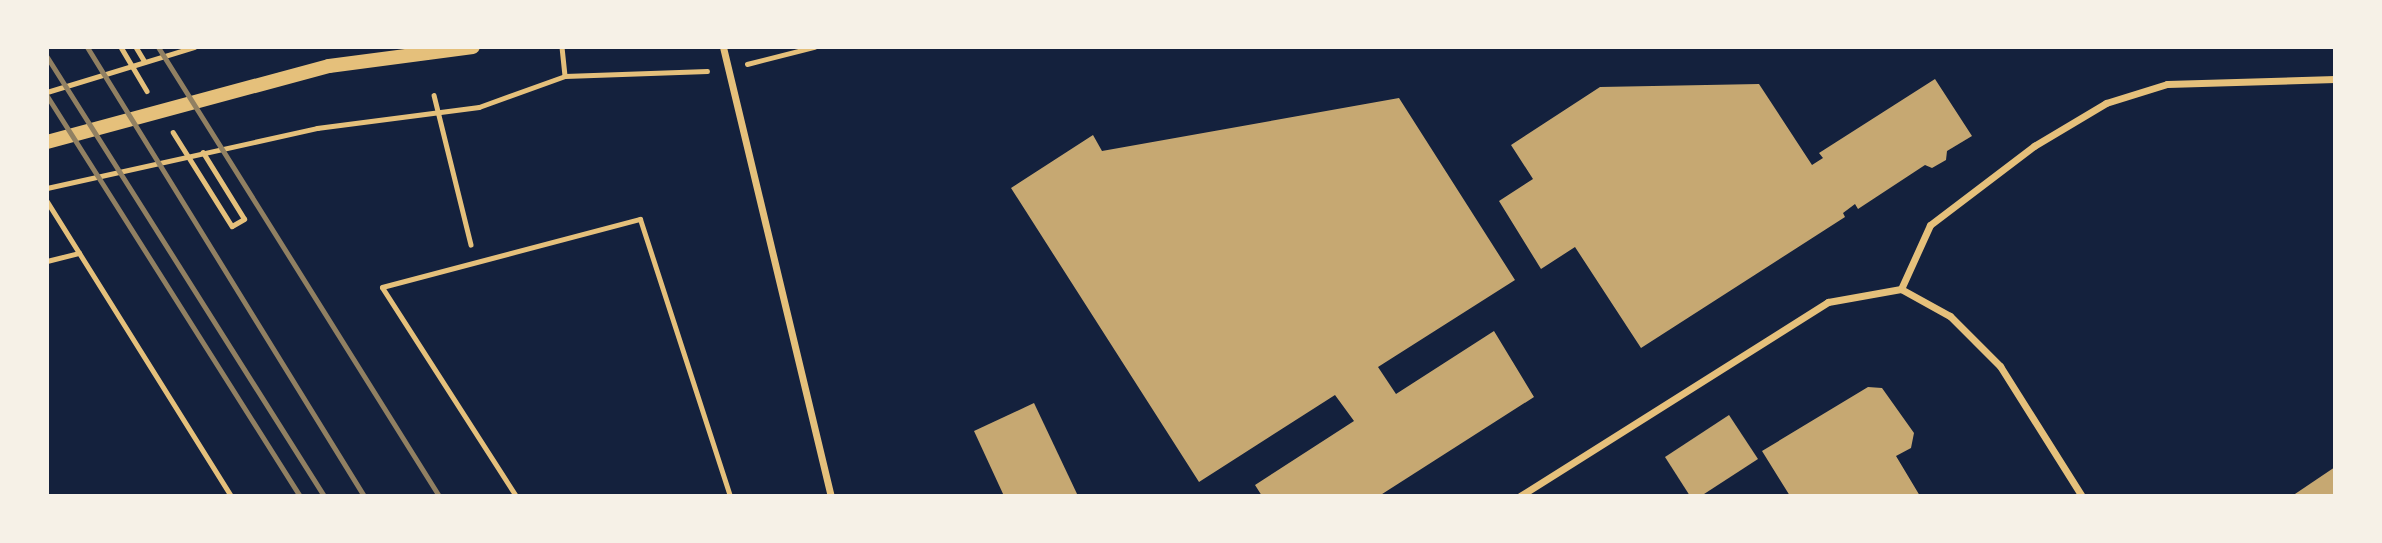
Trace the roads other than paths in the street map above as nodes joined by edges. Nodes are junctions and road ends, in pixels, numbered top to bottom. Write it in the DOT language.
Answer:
graph roads {
  1 [pos="474,47"];
  2 [pos="723,47"];
  3 [pos="2335,79"];
  4 [pos="47,142"];
  5 [pos="1901,289"];
  6 [pos="516,496"];
  7 [pos="730,496"];
  8 [pos="831,496"];
  9 [pos="1520,496"];
  10 [pos="2082,496"];
  1 -- 4 [label="main road"];
  2 -- 8 [label="street"];
  3 -- 5 [label="street"];
  5 -- 9 [label="street"];
  5 -- 10 [label="street"];
  6 -- 7 [label="lane"];
}
